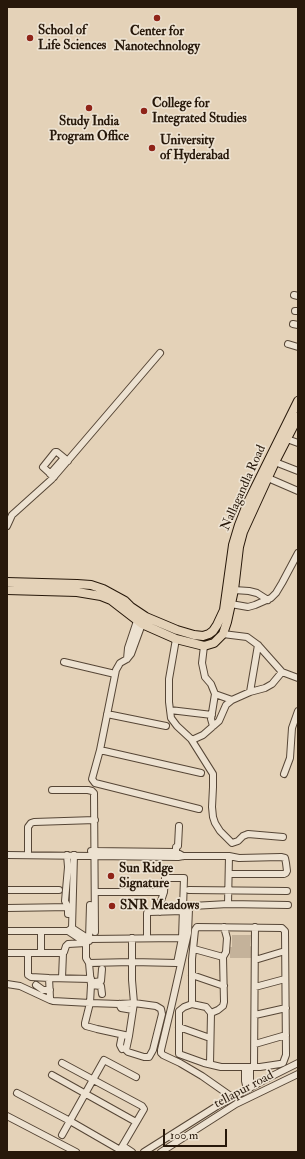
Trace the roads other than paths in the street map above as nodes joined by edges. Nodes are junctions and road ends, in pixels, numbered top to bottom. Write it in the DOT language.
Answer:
graph roads {
  1 [pos="288,344"];
  2 [pos="298,347"];
  3 [pos="160,353"];
  4 [pos="298,401"];
  5 [pos="298,417"];
  6 [pos="287,439"];
  7 [pos="298,443"];
  8 [pos="66,459"];
  9 [pos="274,462"];
  10 [pos="298,471"];
  11 [pos="52,475"];
  12 [pos="268,478"];
  13 [pos="298,492"];
  14 [pos="7,526"];
  15 [pos="236,546"];
  16 [pos="298,553"];
  17 [pos="7,582"];
  18 [pos="7,590"];
  19 [pos="234,590"];
  20 [pos="268,600"];
  21 [pos="231,604"];
  22 [pos="139,623"];
  23 [pos="223,634"];
  24 [pos="176,639"];
  25 [pos="258,644"];
  26 [pos="204,646"];
  27 [pos="64,662"];
  28 [pos="282,672"];
  29 [pos="115,674"];
  30 [pos="298,678"];
  31 [pos="250,692"];
  32 [pos="216,694"];
  33 [pos="232,700"];
  34 [pos="170,710"];
  35 [pos="298,711"];
  36 [pos="108,714"];
  37 [pos="212,715"];
  38 [pos="166,726"];
  39 [pos="213,726"];
  40 [pos="192,740"];
  41 [pos="100,750"];
  42 [pos="201,773"];
  43 [pos="284,774"];
  44 [pos="52,790"];
  45 [pos="199,809"];
  46 [pos="95,820"];
  47 [pos="178,826"];
  48 [pos="283,836"];
  49 [pos="171,851"];
  50 [pos="7,852"];
  51 [pos="28,852"];
  52 [pos="94,853"];
  53 [pos="7,855"];
  54 [pos="67,855"];
  55 [pos="74,855"];
  56 [pos="183,856"];
  57 [pos="229,856"];
  58 [pos="229,874"];
  59 [pos="7,890"];
  60 [pos="58,890"];
  61 [pos="188,890"];
  62 [pos="228,890"];
  63 [pos="287,891"];
  64 [pos="95,892"];
  65 [pos="164,892"];
  66 [pos="228,904"];
  67 [pos="90,905"];
  68 [pos="288,906"];
  69 [pos="70,907"];
  70 [pos="7,908"];
  71 [pos="183,911"];
  72 [pos="160,912"];
  73 [pos="224,927"];
  74 [pos="255,927"];
  75 [pos="70,930"];
  76 [pos="7,931"];
  77 [pos="41,931"];
  78 [pos="95,932"];
  79 [pos="132,938"];
  80 [pos="146,938"];
  81 [pos="182,938"];
  82 [pos="87,941"];
  83 [pos="194,949"];
  84 [pos="285,951"];
  85 [pos="7,953"];
  86 [pos="28,953"];
  87 [pos="41,953"];
  88 [pos="63,953"];
  89 [pos="223,957"];
  90 [pos="255,960"];
  91 [pos="89,962"];
  92 [pos="134,964"];
  93 [pos="102,969"];
  94 [pos="192,975"];
  95 [pos="38,978"];
  96 [pos="50,978"];
  97 [pos="62,978"];
  98 [pos="98,978"];
  99 [pos="285,979"];
  100 [pos="91,982"];
  101 [pos="7,984"];
  102 [pos="36,985"];
  103 [pos="224,986"];
  104 [pos="255,987"];
  105 [pos="48,989"];
  106 [pos="102,994"];
  107 [pos="50,1000"];
  108 [pos="90,1003"];
  109 [pos="134,1003"];
  110 [pos="119,1004"];
  111 [pos="192,1004"];
  112 [pos="286,1008"];
  113 [pos="133,1010"];
  114 [pos="211,1012"];
  115 [pos="255,1015"];
  116 [pos="180,1027"];
  117 [pos="126,1035"];
  118 [pos="286,1035"];
  119 [pos="210,1038"];
  120 [pos="254,1044"];
  121 [pos="122,1049"];
  122 [pos="62,1063"];
  123 [pos="298,1063"];
  124 [pos="210,1064"];
  125 [pos="250,1067"];
  126 [pos="282,1071"];
  127 [pos="298,1074"];
  128 [pos="52,1075"];
  129 [pos="136,1077"];
  130 [pos="93,1080"];
  131 [pos="286,1080"];
  132 [pos="250,1087"];
  133 [pos="16,1093"];
  134 [pos="85,1094"];
  135 [pos="232,1097"];
  136 [pos="7,1116"];
  137 [pos="70,1121"];
  138 [pos="136,1122"];
  139 [pos="62,1135"];
  140 [pos="122,1150"];
  141 [pos="76,1152"];
  142 [pos="132,1152"];
  143 [pos="144,1152"];
  144 [pos="161,1152"];
  1 -- 2 [label="street"];
  3 -- 8 [label="street"];
  4 -- 15 [label="main road, Nallagandla Road"];
  5 -- 6 [label="main road, Nallagandla Road"];
  6 -- 7 [label="street"];
  6 -- 9 [label="main road, Nallagandla Road"];
  8 -- 11 [label="street"];
  8 -- 11 [label="street"];
  9 -- 10 [label="street"];
  9 -- 12 [label="main road, Nallagandla Road"];
  11 -- 14 [label="street"];
  12 -- 13 [label="street"];
  12 -- 15 [label="main road, Nallagandla Road"];
  15 -- 17 [label="main road, Nallagandla Road"];
  15 -- 19 [label="main road, Nallagandla Road"];
  16 -- 20 [label="street"];
  18 -- 22 [label="main road"];
  19 -- 20 [label="street"];
  19 -- 21 [label="main road, Nallagandla Road"];
  20 -- 21 [label="street"];
  21 -- 23 [label="main road, Nallagandla Road"];
  22 -- 24 [label="main road"];
  22 -- 29 [label="street"];
  23 -- 25 [label="street"];
  23 -- 26 [label="main road"];
  24 -- 26 [label="main road"];
  24 -- 34 [label="street"];
  25 -- 28 [label="street"];
  25 -- 31 [label="street"];
  26 -- 32 [label="street"];
  27 -- 29 [label="street"];
  28 -- 30 [label="street"];
  28 -- 31 [label="street"];
  29 -- 36 [label="street"];
  31 -- 33 [label="street"];
  32 -- 33 [label="street"];
  32 -- 37 [label="street"];
  33 -- 39 [label="street"];
  34 -- 37 [label="street"];
  34 -- 40 [label="street"];
  35 -- 43 [label="street"];
  36 -- 38 [label="street"];
  36 -- 41 [label="street"];
  37 -- 39 [label="street"];
  39 -- 40 [label="street"];
  40 -- 48 [label="street"];
  41 -- 42 [label="street"];
  41 -- 45 [label="street"];
  44 -- 46 [label="street"];
  46 -- 51 [label="street"];
  46 -- 52 [label="street"];
  47 -- 49 [label="street"];
  49 -- 52 [label="street"];
  49 -- 56 [label="street"];
  50 -- 51 [label="street"];
  51 -- 52 [label="street"];
  52 -- 55 [label="street"];
  52 -- 56 [label="street"];
  52 -- 64 [label="street"];
  53 -- 54 [label="street"];
  54 -- 55 [label="street"];
  54 -- 69 [label="street"];
  55 -- 69 [label="street"];
  56 -- 57 [label="street"];
  57 -- 58 [label="street"];
  57 -- 58 [label="street"];
  58 -- 62 [label="street"];
  59 -- 60 [label="street"];
  61 -- 62 [label="street"];
  62 -- 63 [label="street"];
  62 -- 66 [label="street"];
  64 -- 65 [label="street"];
  64 -- 78 [label="street"];
  65 -- 71 [label="street"];
  65 -- 72 [label="street"];
  66 -- 68 [label="street"];
  66 -- 135 [label="street"];
  67 -- 82 [label="street"];
  69 -- 70 [label="street"];
  69 -- 75 [label="street"];
  71 -- 72 [label="street"];
  71 -- 81 [label="street"];
  72 -- 80 [label="street"];
  73 -- 74 [label="street"];
  73 -- 83 [label="street"];
  73 -- 89 [label="street"];
  74 -- 84 [label="street"];
  74 -- 90 [label="street"];
  75 -- 77 [label="street"];
  75 -- 82 [label="street"];
  76 -- 77 [label="street"];
  77 -- 87 [label="street"];
  79 -- 80 [label="street"];
  79 -- 82 [label="street"];
  79 -- 92 [label="street"];
  80 -- 81 [label="street"];
  81 -- 92 [label="street"];
  82 -- 88 [label="street"];
  82 -- 91 [label="street"];
  83 -- 89 [label="street"];
  83 -- 94 [label="street"];
  84 -- 90 [label="street"];
  84 -- 99 [label="street"];
  85 -- 86 [label="street"];
  86 -- 87 [label="street"];
  86 -- 95 [label="street"];
  87 -- 88 [label="street"];
  88 -- 97 [label="street"];
  89 -- 103 [label="street"];
  90 -- 104 [label="street"];
  91 -- 92 [label="street"];
  91 -- 98 [label="street"];
  91 -- 100 [label="street"];
  92 -- 109 [label="street"];
  93 -- 100 [label="street"];
  94 -- 103 [label="street"];
  94 -- 111 [label="street"];
  95 -- 96 [label="street"];
  95 -- 105 [label="street"];
  96 -- 97 [label="street"];
  96 -- 105 [label="street"];
  97 -- 100 [label="street"];
  99 -- 104 [label="street"];
  99 -- 112 [label="street"];
  100 -- 106 [label="street"];
  100 -- 108 [label="street"];
  101 -- 107 [label="street"];
  102 -- 105 [label="street"];
  103 -- 114 [label="street"];
  104 -- 115 [label="street"];
  105 -- 107 [label="street"];
  107 -- 108 [label="street"];
  108 -- 110 [label="street"];
  108 -- 117 [label="street"];
  109 -- 110 [label="street"];
  109 -- 113 [label="street"];
  109 -- 117 [label="street"];
  110 -- 113 [label="street"];
  111 -- 114 [label="street"];
  111 -- 116 [label="street"];
  112 -- 115 [label="street"];
  112 -- 118 [label="street"];
  113 -- 117 [label="street"];
  114 -- 119 [label="street"];
  115 -- 120 [label="street"];
  116 -- 119 [label="street"];
  116 -- 124 [label="street"];
  117 -- 121 [label="street"];
  118 -- 120 [label="street"];
  118 -- 125 [label="street"];
  119 -- 124 [label="street"];
  120 -- 125 [label="street"];
  122 -- 130 [label="street"];
  123 -- 126 [label="street"];
  124 -- 125 [label="street"];
  125 -- 132 [label="street"];
  126 -- 131 [label="street"];
  126 -- 132 [label="street"];
  127 -- 131 [label="street, tellapur road"];
  128 -- 134 [label="street"];
  129 -- 130 [label="street"];
  130 -- 134 [label="street"];
  130 -- 138 [label="street"];
  131 -- 144 [label="street, tellapur road"];
  132 -- 135 [label="street"];
  133 -- 137 [label="street"];
  134 -- 137 [label="street"];
  134 -- 138 [label="street"];
  135 -- 143 [label="street"];
  136 -- 141 [label="street"];
  137 -- 139 [label="street"];
  137 -- 140 [label="street"];
  138 -- 140 [label="street"];
  140 -- 142 [label="street"];
}
